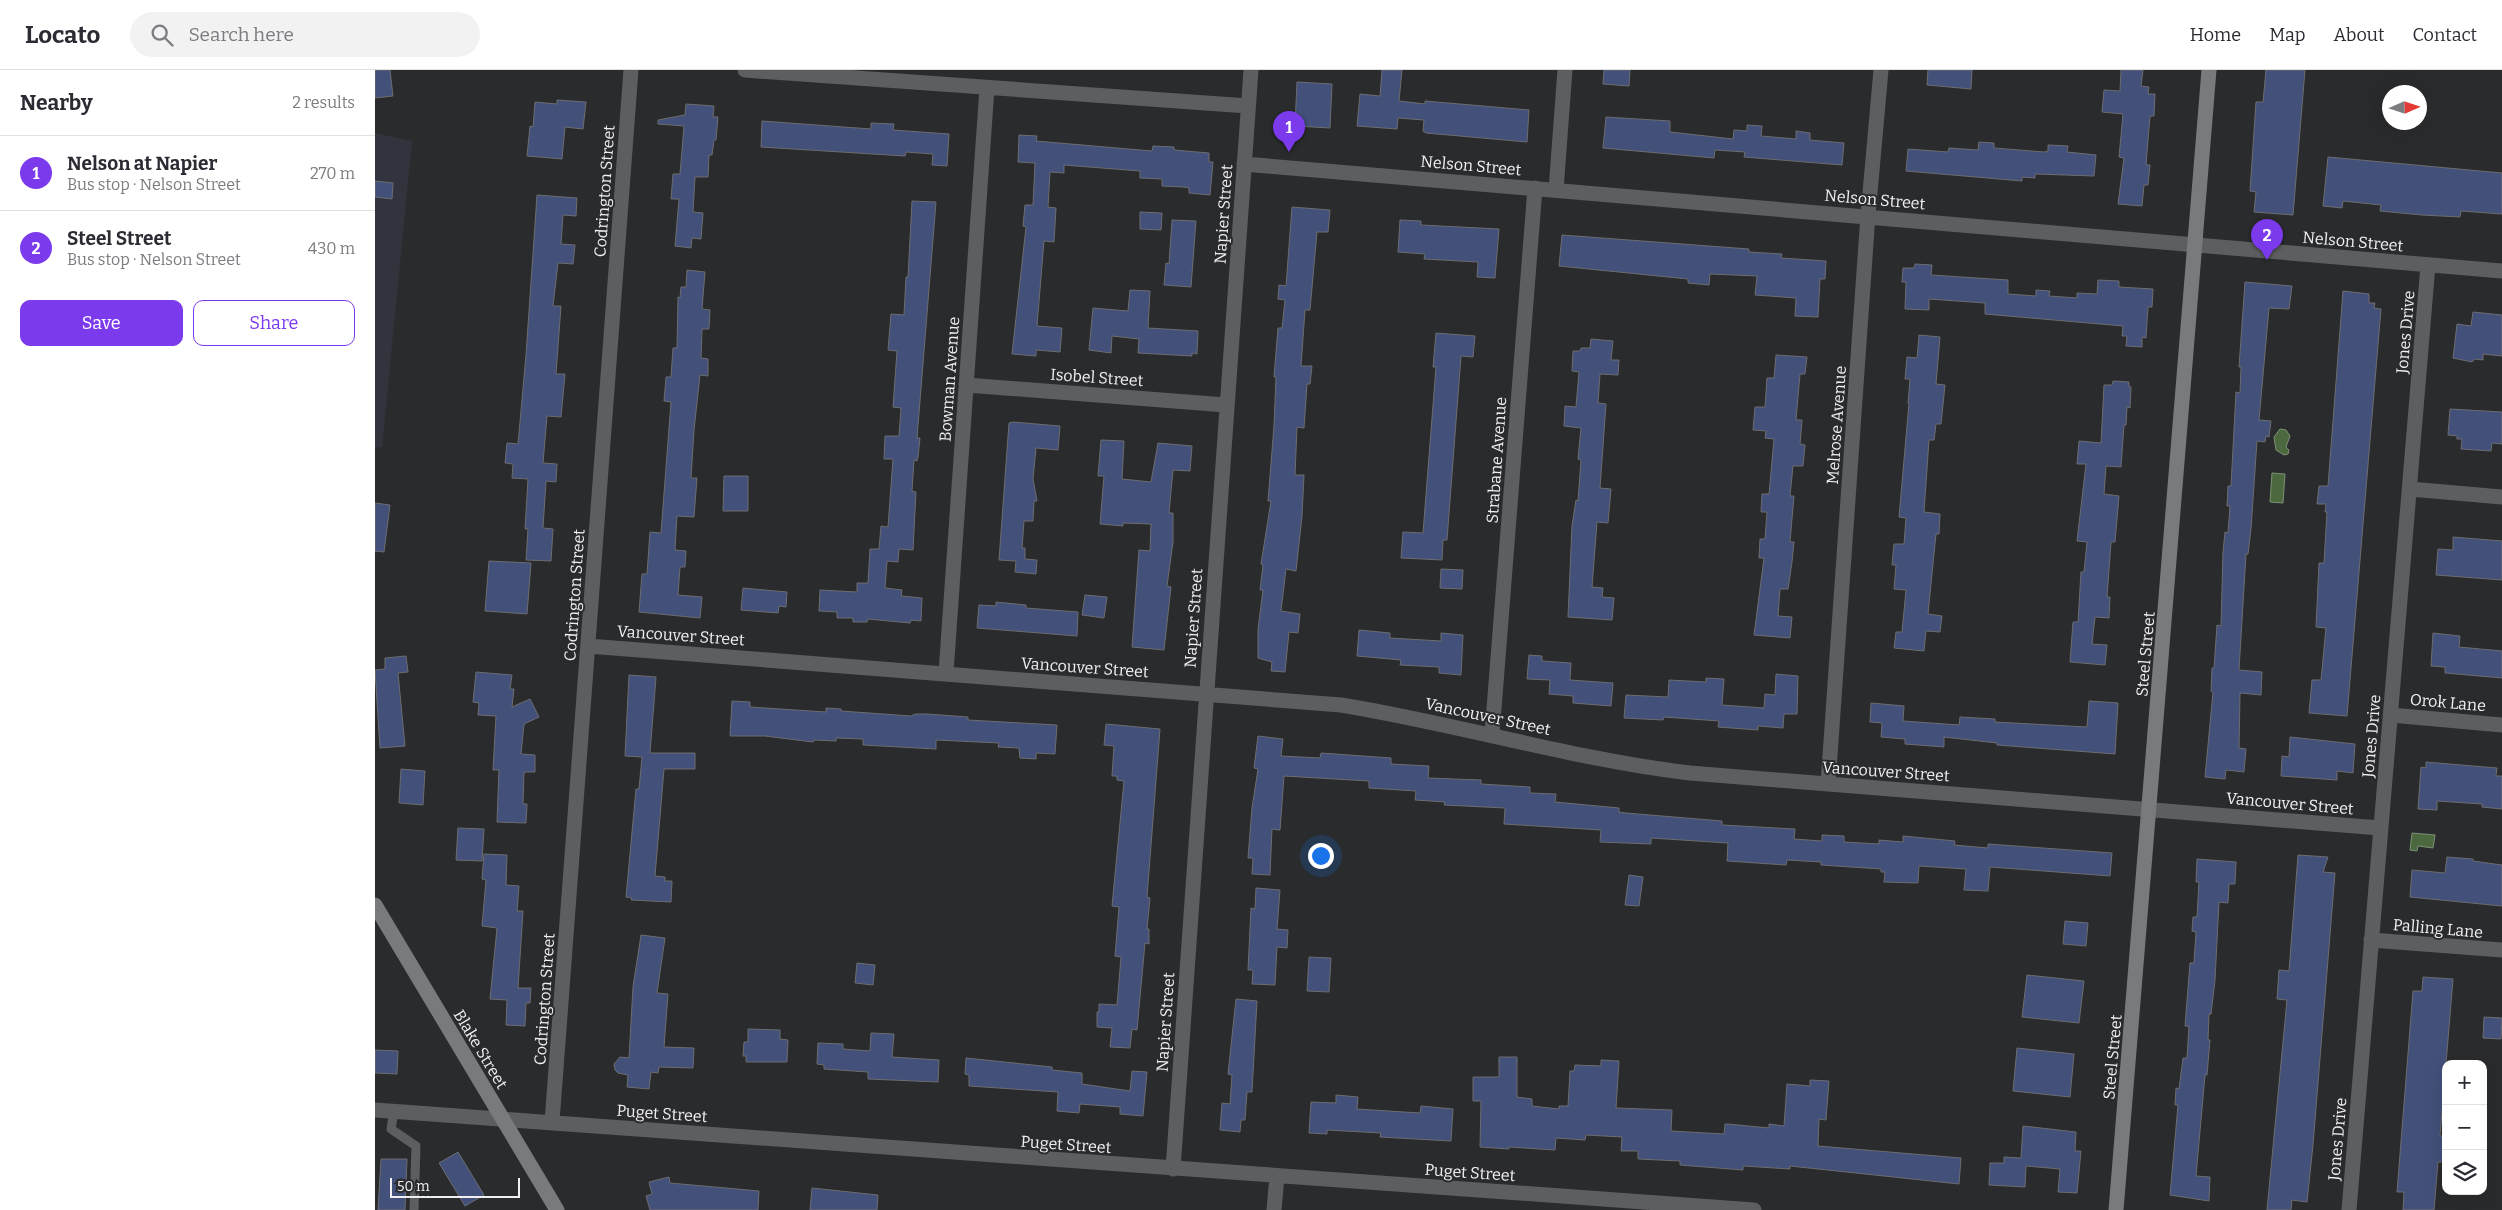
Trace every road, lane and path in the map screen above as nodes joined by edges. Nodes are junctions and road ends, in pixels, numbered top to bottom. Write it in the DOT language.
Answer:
graph roads {
  1 [pos="631,70"];
  2 [pos="745,70"];
  3 [pos="1251,70"];
  4 [pos="1565,70"];
  5 [pos="1881,70"];
  6 [pos="2209,70"];
  7 [pos="987,88"];
  8 [pos="1248,106"];
  9 [pos="1244,164"];
  10 [pos="1535,188"];
  11 [pos="1556,190"];
  12 [pos="1868,215"];
  13 [pos="2195,245"];
  14 [pos="2428,265"];
  15 [pos="2502,271"];
  16 [pos="966,385"];
  17 [pos="1226,405"];
  18 [pos="2410,489"];
  19 [pos="2502,497"];
  20 [pos="588,646"];
  21 [pos="946,673"];
  22 [pos="1205,694"];
  23 [pos="2391,715"];
  24 [pos="2502,725"];
  25 [pos="1492,734"];
  26 [pos="1828,784"];
  27 [pos="2150,809"];
  28 [pos="2380,828"];
  29 [pos="375,905"];
  30 [pos="2371,940"];
  31 [pos="2502,950"];
  32 [pos="375,1110"];
  33 [pos="394,1111"];
  34 [pos="502,1119"];
  35 [pos="552,1122"];
  36 [pos="1173,1170"];
  37 [pos="1277,1176"];
  38 [pos="1684,1207"];
  39 [pos="414,1210"];
  40 [pos="557,1210"];
  41 [pos="1274,1210"];
  42 [pos="1754,1210"];
  43 [pos="2117,1210"];
  44 [pos="2349,1210"];
  1 -- 20 [label="street, Codrington Street"];
  2 -- 7 [label="street"];
  3 -- 8 [label="street, Napier Street"];
  4 -- 11 [label="street"];
  5 -- 12 [label="street, Melrose Avenue"];
  6 -- 13 [label="street, Steel Street"];
  7 -- 8 [label="street"];
  7 -- 16 [label="street, Bowman Avenue"];
  8 -- 9 [label="street, Napier Street"];
  9 -- 10 [label="street, Nelson Street"];
  9 -- 17 [label="street, Napier Street"];
  10 -- 11 [label="street, Nelson Street"];
  10 -- 25 [label="street, Strabane Avenue"];
  11 -- 12 [label="street, Nelson Street"];
  12 -- 13 [label="street, Nelson Street"];
  12 -- 26 [label="street, Melrose Avenue"];
  13 -- 14 [label="street, Nelson Street"];
  13 -- 27 [label="street, Steel Street"];
  14 -- 15 [label="street, Nelson Street"];
  14 -- 18 [label="street, Jones Drive"];
  16 -- 17 [label="street, Isobel Street"];
  16 -- 21 [label="street, Bowman Avenue"];
  17 -- 22 [label="street, Napier Street"];
  18 -- 19 [label="street"];
  18 -- 23 [label="street, Jones Drive"];
  20 -- 21 [label="street, Vancouver Street"];
  20 -- 35 [label="street, Codrington Street"];
  21 -- 22 [label="street, Vancouver Street"];
  22 -- 25 [label="street, Vancouver Street"];
  22 -- 36 [label="street, Napier Street"];
  23 -- 24 [label="street, Orok Lane"];
  23 -- 28 [label="street, Jones Drive"];
  25 -- 26 [label="street, Vancouver Street"];
  26 -- 27 [label="street, Vancouver Street"];
  27 -- 28 [label="street, Vancouver Street"];
  27 -- 43 [label="street, Steel Street"];
  28 -- 30 [label="street, Jones Drive"];
  29 -- 34 [label="street, Blake Street"];
  30 -- 31 [label="street, Palling Lane"];
  30 -- 44 [label="street, Jones Drive"];
  32 -- 33 [label="street, Puget Street"];
  33 -- 34 [label="street, Puget Street"];
  33 -- 39 [label="lane"];
  34 -- 35 [label="street, Puget Street"];
  34 -- 40 [label="street, Blake Street"];
  35 -- 36 [label="street, Puget Street"];
  36 -- 37 [label="street, Puget Street"];
  37 -- 38 [label="street, Puget Street"];
  37 -- 41 [label="street"];
  38 -- 42 [label="street, Puget Street"];
}
